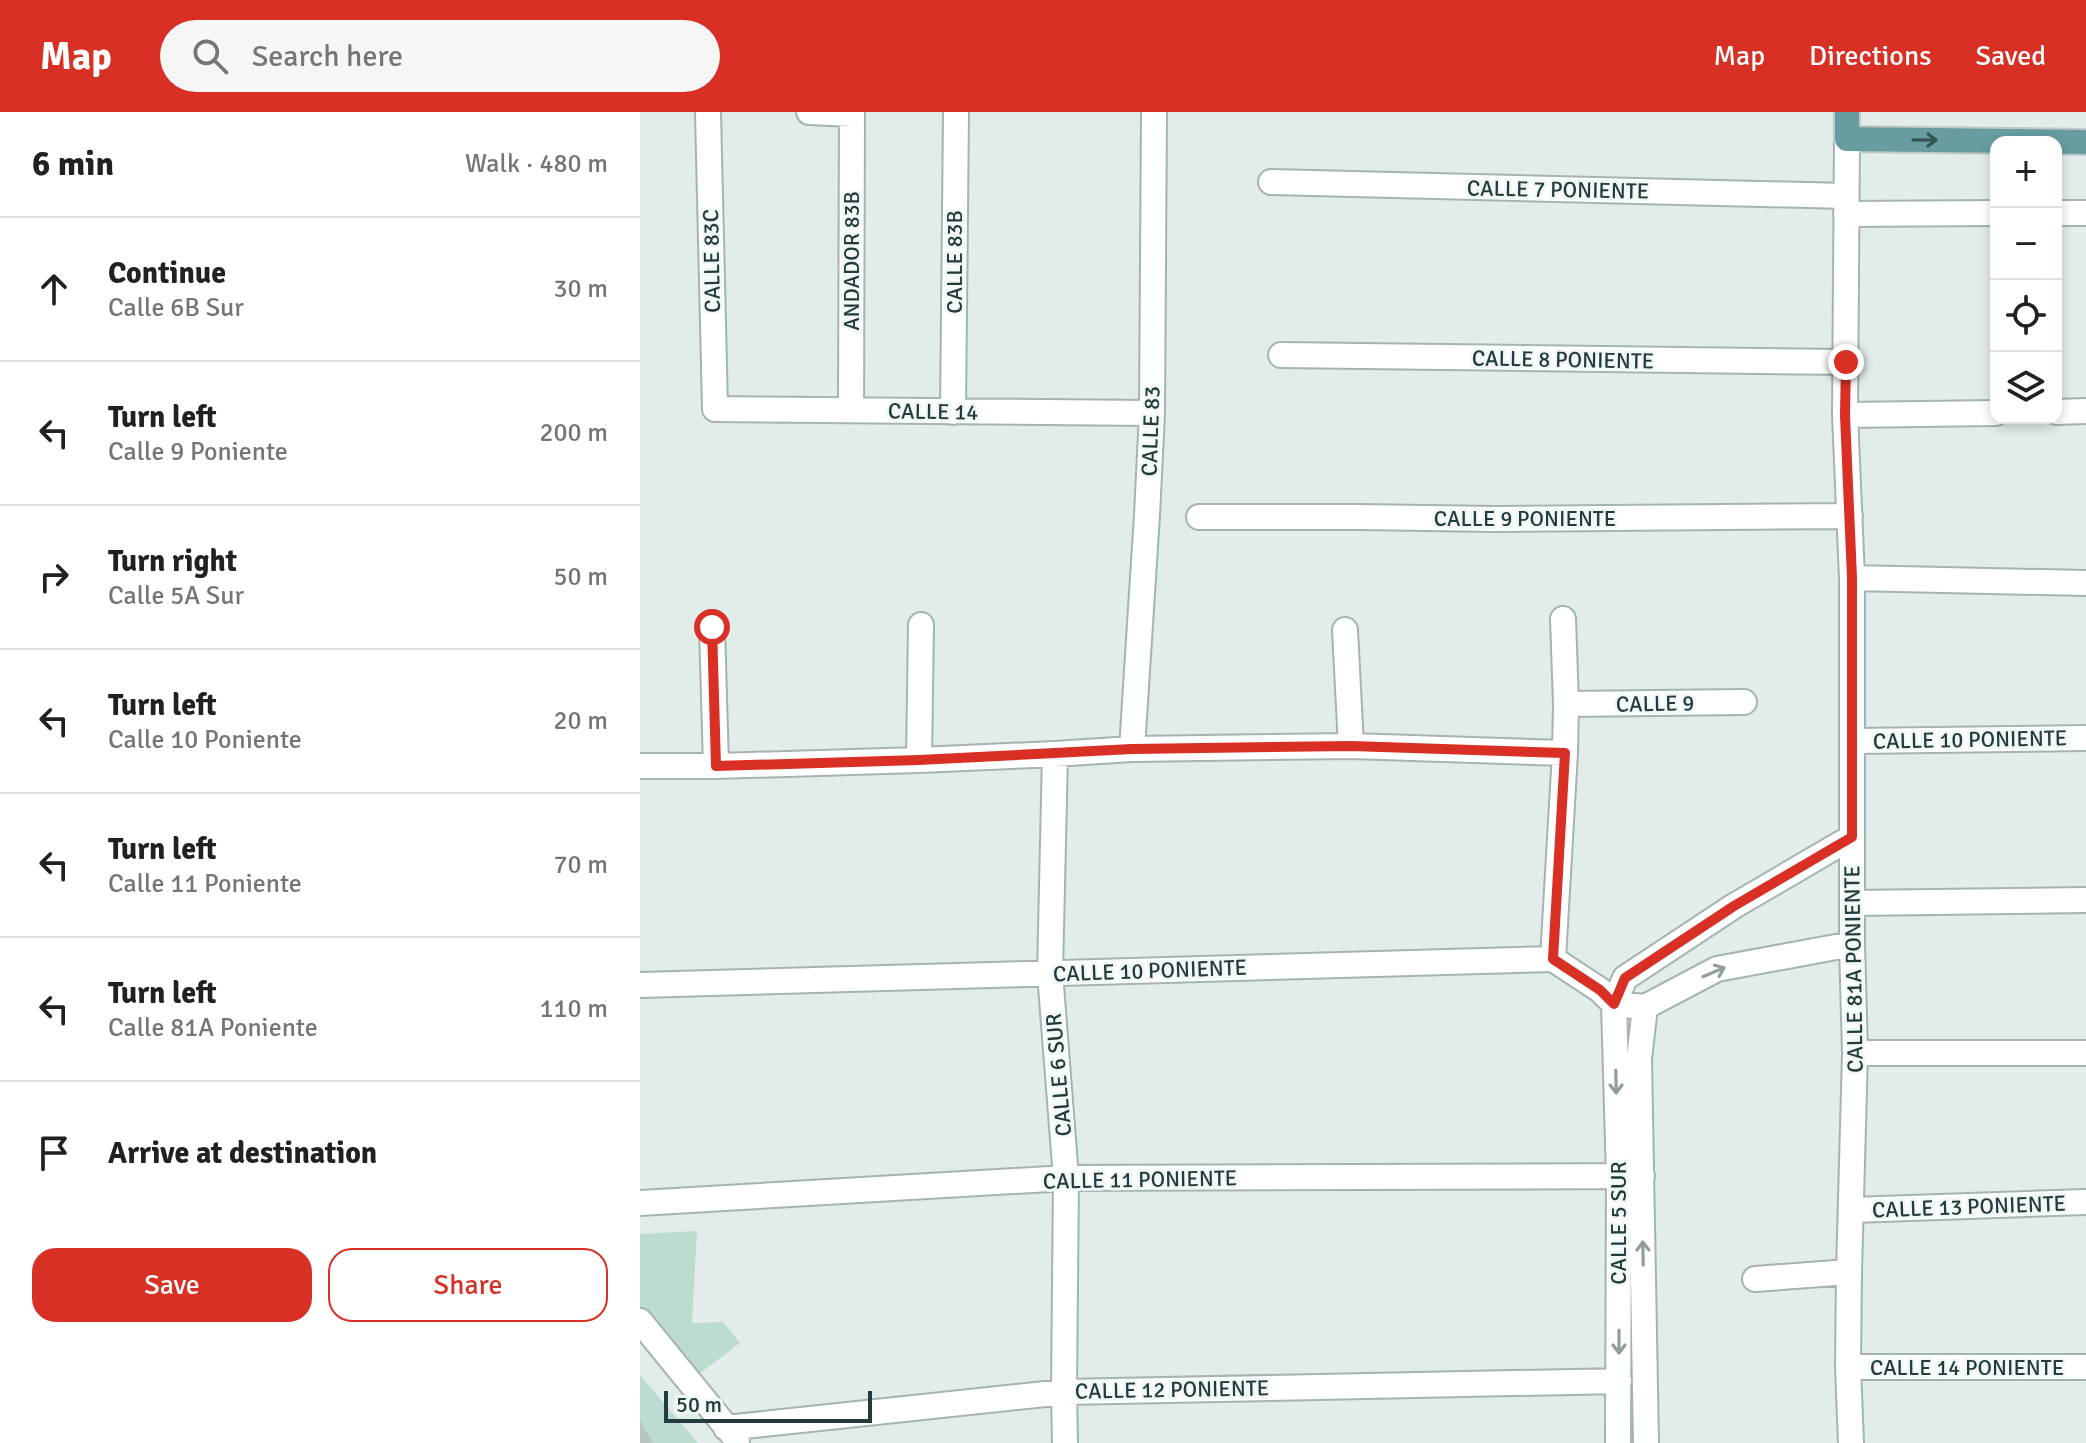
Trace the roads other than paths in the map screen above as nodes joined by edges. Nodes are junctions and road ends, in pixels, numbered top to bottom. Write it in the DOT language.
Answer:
graph roads {
  1 [pos="708,112"];
  2 [pos="809,112"];
  3 [pos="956,112"];
  4 [pos="1154,112"];
  5 [pos="1847,112"];
  6 [pos="852,113"];
  7 [pos="1847,139"];
  8 [pos="2086,142"];
  9 [pos="1271,182"];
  10 [pos="1846,205"];
  11 [pos="1990,213"];
  12 [pos="2062,213"];
  13 [pos="2086,213"];
  14 [pos="1281,355"];
  15 [pos="1846,362"];
  16 [pos="715,409"];
  17 [pos="851,410"];
  18 [pos="2086,411"];
  19 [pos="953,412"];
  20 [pos="2062,412"];
  21 [pos="1152,413"];
  22 [pos="1990,413"];
  23 [pos="1845,415"];
  24 [pos="1850,516"];
  25 [pos="1199,517"];
  26 [pos="1852,578"];
  27 [pos="2086,583"];
  28 [pos="1563,619"];
  29 [pos="921,625"];
  30 [pos="712,627"];
  31 [pos="1345,630"];
  32 [pos="1744,702"];
  33 [pos="1566,704"];
  34 [pos="2086,738"];
  35 [pos="1853,741"];
  36 [pos="1351,746"];
  37 [pos="1132,749"];
  38 [pos="1565,753"];
  39 [pos="1055,754"];
  40 [pos="919,760"];
  41 [pos="640,766"];
  42 [pos="716,766"];
  43 [pos="1852,837"];
  44 [pos="2086,900"];
  45 [pos="1852,903"];
  46 [pos="1852,944"];
  47 [pos="1553,959"];
  48 [pos="1050,973"];
  49 [pos="640,985"];
  50 [pos="1614,1004"];
  51 [pos="1645,1007"];
  52 [pos="1855,1053"];
  53 [pos="2086,1053"];
  54 [pos="1630,1176"];
  55 [pos="1066,1178"];
  56 [pos="2086,1202"];
  57 [pos="640,1203"];
  58 [pos="1852,1210"];
  59 [pos="1849,1272"];
  60 [pos="1755,1279"];
  61 [pos="644,1333"];
  62 [pos="1848,1367"];
  63 [pos="2086,1367"];
  64 [pos="1619,1381"];
  65 [pos="1064,1392"];
  66 [pos="733,1435"];
  67 [pos="1065,1443"];
  68 [pos="1618,1443"];
  69 [pos="1646,1443"];
  70 [pos="1851,1443"];
  1 -- 16 [label="street, CALLE 83C"];
  2 -- 6 [label="street"];
  3 -- 19 [label="street, CALLE 83B"];
  4 -- 21 [label="street, CALLE 83"];
  5 -- 7 [label="main road, CALLE 81A PONIENTE"];
  6 -- 17 [label="street, ANDADOR 83B"];
  7 -- 8 [label="main road, one-way"];
  7 -- 10 [label="street, CALLE 81A PONIENTE"];
  9 -- 10 [label="street, CALLE 7 PONIENTE"];
  10 -- 11 [label="street, CALLE 7 PONIENTE"];
  10 -- 15 [label="street, CALLE 81A PONIENTE"];
  12 -- 13 [label="street"];
  14 -- 15 [label="street, CALLE 8 PONIENTE"];
  15 -- 23 [label="street, CALLE 81A PONIENTE"];
  16 -- 17 [label="street, CALLE 14"];
  17 -- 19 [label="street, CALLE 14"];
  18 -- 20 [label="street"];
  19 -- 21 [label="street, CALLE 14"];
  21 -- 37 [label="street, CALLE 83"];
  22 -- 23 [label="street"];
  23 -- 24 [label="street, CALLE 81A PONIENTE"];
  24 -- 25 [label="street, CALLE 9 PONIENTE"];
  24 -- 26 [label="street, CALLE 81A PONIENTE"];
  26 -- 27 [label="street"];
  26 -- 35 [label="street, CALLE 81A PONIENTE"];
  28 -- 33 [label="street"];
  29 -- 40 [label="street"];
  30 -- 42 [label="street"];
  31 -- 36 [label="street"];
  32 -- 33 [label="street, CALLE 9"];
  33 -- 38 [label="street"];
  34 -- 35 [label="street, CALLE 10 PONIENTE"];
  35 -- 43 [label="street, CALLE 81A PONIENTE"];
  36 -- 37 [label="street"];
  36 -- 38 [label="street"];
  37 -- 39 [label="street"];
  38 -- 47 [label="street"];
  39 -- 40 [label="street"];
  39 -- 48 [label="street, CALLE 6 SUR"];
  40 -- 42 [label="street"];
  41 -- 42 [label="street"];
  43 -- 45 [label="street, CALLE 81A PONIENTE"];
  43 -- 50 [label="street"];
  44 -- 45 [label="street"];
  45 -- 46 [label="street, CALLE 81A PONIENTE"];
  51 -- 46 [label="street, one-way"];
  46 -- 52 [label="street, CALLE 81A PONIENTE"];
  47 -- 48 [label="street, CALLE 10 PONIENTE"];
  47 -- 50 [label="street"];
  48 -- 49 [label="street, CALLE 10 PONIENTE"];
  48 -- 55 [label="street, CALLE 6 SUR"];
  50 -- 51 [label="street"];
  50 -- 54 [label="street, CALLE 5 SUR, one-way"];
  51 -- 54 [label="street, CALLE 5 SUR"];
  52 -- 53 [label="street"];
  52 -- 58 [label="street, CALLE 81A PONIENTE"];
  54 -- 55 [label="street, CALLE 11 PONIENTE"];
  54 -- 64 [label="street, CALLE 5 SUR, one-way"];
  69 -- 54 [label="street, CALLE 5 SUR, one-way"];
  55 -- 57 [label="street, CALLE 11 PONIENTE"];
  55 -- 65 [label="street, CALLE 6 SUR"];
  56 -- 58 [label="street, CALLE 13 PONIENTE"];
  58 -- 59 [label="street, CALLE 81A PONIENTE"];
  59 -- 60 [label="street"];
  59 -- 62 [label="street, CALLE 81A PONIENTE"];
  61 -- 66 [label="street"];
  62 -- 63 [label="street, CALLE 14 PONIENTE"];
  62 -- 70 [label="street, CALLE 81A PONIENTE"];
  64 -- 65 [label="street, CALLE 12 PONIENTE"];
  64 -- 68 [label="street, CALLE 5 SUR"];
  65 -- 66 [label="street, CALLE 12 PONIENTE"];
  65 -- 67 [label="street, CALLE 6 SUR"];
}
